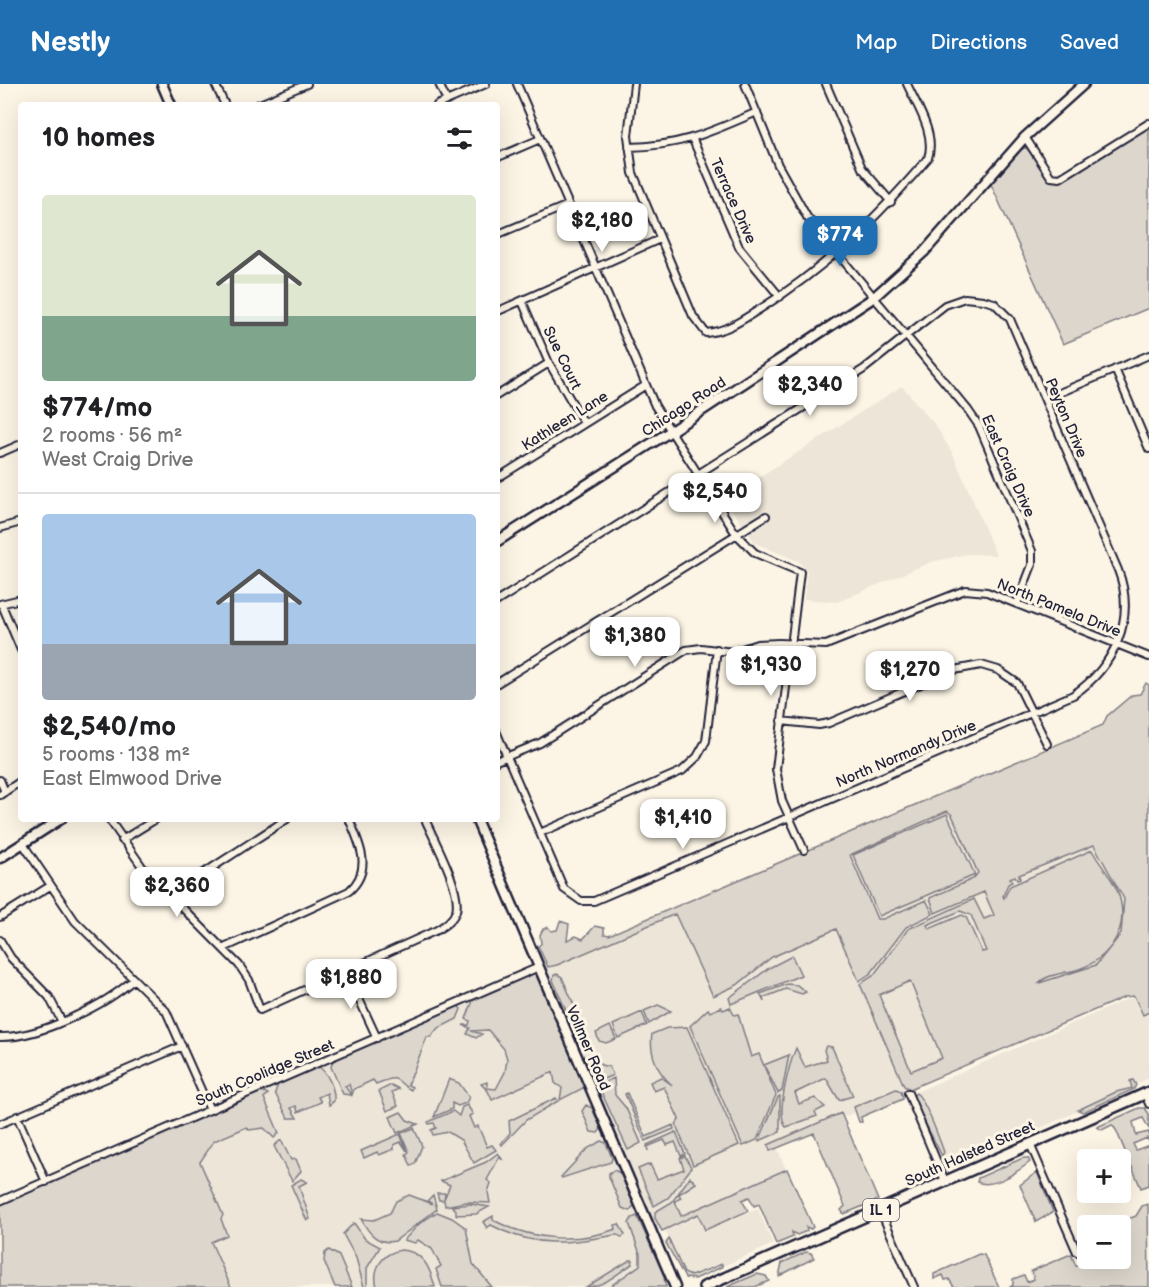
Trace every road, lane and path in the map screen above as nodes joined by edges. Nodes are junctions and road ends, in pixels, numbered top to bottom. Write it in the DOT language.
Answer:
graph roads {
  1 [pos="162,84"];
  2 [pos="215,84"];
  3 [pos="307,84"];
  4 [pos="440,84"];
  5 [pos="486,84"];
  6 [pos="516,84"];
  7 [pos="634,84"];
  8 [pos="745,84"];
  9 [pos="826,84"];
  10 [pos="907,84"];
  11 [pos="1084,84"];
  12 [pos="447,101"];
  13 [pos="170,102"];
  14 [pos="224,102"];
  15 [pos="263,102"];
  16 [pos="757,112"];
  17 [pos="1149,123"];
  18 [pos="1025,137"];
  19 [pos="540,139"];
  20 [pos="693,140"];
  21 [pos="628,147"];
  22 [pos="500,156"];
  23 [pos="891,202"];
  24 [pos="568,205"];
  25 [pos="500,233"];
  26 [pos="660,238"];
  27 [pos="837,254"];
  28 [pos="596,269"];
  29 [pos="780,297"];
  30 [pos="873,298"];
  31 [pos="522,301"];
  32 [pos="500,310"];
  33 [pos="906,336"];
  34 [pos="1149,355"];
  35 [pos="549,363"];
  36 [pos="1115,369"];
  37 [pos="646,385"];
  38 [pos="500,394"];
  39 [pos="1045,399"];
  40 [pos="584,423"];
  41 [pos="671,431"];
  42 [pos="18,445"];
  43 [pos="1149,449"];
  44 [pos="0,453"];
  45 [pos="698,474"];
  46 [pos="500,476"];
  47 [pos="766,516"];
  48 [pos="18,523"];
  49 [pos="0,528"];
  50 [pos="736,534"];
  51 [pos="500,539"];
  52 [pos="500,599"];
  53 [pos="18,600"];
  54 [pos="1,604"];
  55 [pos="1017,604"];
  56 [pos="18,643"];
  57 [pos="790,644"];
  58 [pos="1117,644"];
  59 [pos="717,649"];
  60 [pos="1149,657"];
  61 [pos="500,682"];
  62 [pos="1033,712"];
  63 [pos="781,721"];
  64 [pos="500,740"];
  65 [pos="1047,744"];
  66 [pos="507,756"];
  67 [pos="500,759"];
  68 [pos="0,780"];
  69 [pos="18,783"];
  70 [pos="3,793"];
  71 [pos="789,818"];
  72 [pos="56,822"];
  73 [pos="111,822"];
  74 [pos="151,822"];
  75 [pos="282,822"];
  76 [pos="350,822"];
  77 [pos="426,822"];
  78 [pos="477,822"];
  79 [pos="540,833"];
  80 [pos="122,840"];
  81 [pos="23,844"];
  82 [pos="804,850"];
  83 [pos="0,858"];
  84 [pos="50,886"];
  85 [pos="176,900"];
  86 [pos="0,917"];
  87 [pos="0,940"];
  88 [pos="224,948"];
  89 [pos="539,967"];
  90 [pos="347,973"];
  91 [pos="134,979"];
  92 [pos="61,1020"];
  93 [pos="0,1037"];
  94 [pos="376,1038"];
  95 [pos="182,1046"];
  96 [pos="908,1093"];
  97 [pos="1147,1093"];
  98 [pos="1149,1104"];
  99 [pos="210,1110"];
  100 [pos="17,1116"];
  101 [pos="0,1124"];
  102 [pos="1030,1144"];
  103 [pos="945,1181"];
  104 [pos="46,1182"];
  105 [pos="0,1201"];
  106 [pos="880,1210"];
  107 [pos="1077,1252"];
  108 [pos="675,1287"];
  109 [pos="704,1287"];
  110 [pos="914,1287"];
  1 -- 13 [label="street"];
  2 -- 14 [label="street"];
  3 -- 15 [label="street"];
  4 -- 12 [label="street"];
  5 -- 12 [label="street"];
  6 -- 19 [label="street"];
  7 -- 21 [label="street"];
  8 -- 16 [label="street, East Craig Drive"];
  9 -- 23 [label="street"];
  10 -- 23 [label="street"];
  11 -- 18 [label="street, Chicago Road"];
  16 -- 20 [label="street"];
  16 -- 27 [label="street, East Craig Drive"];
  17 -- 18 [label="street"];
  18 -- 30 [label="street, Chicago Road"];
  19 -- 22 [label="street"];
  19 -- 24 [label="street"];
  20 -- 21 [label="street"];
  20 -- 29 [label="street, Terrace Drive"];
  21 -- 26 [label="street"];
  23 -- 27 [label="street"];
  24 -- 25 [label="street"];
  24 -- 28 [label="street"];
  26 -- 28 [label="street"];
  26 -- 29 [label="street"];
  27 -- 29 [label="street"];
  27 -- 30 [label="street, East Craig Drive"];
  28 -- 31 [label="street"];
  28 -- 37 [label="street"];
  30 -- 33 [label="street, East Craig Drive"];
  30 -- 41 [label="street, Chicago Road"];
  31 -- 32 [label="street"];
  31 -- 35 [label="street, Sue Court"];
  33 -- 39 [label="street, Peyton Drive"];
  33 -- 45 [label="street, Peyton Drive"];
  33 -- 55 [label="street, East Craig Drive"];
  34 -- 36 [label="street"];
  35 -- 38 [label="street"];
  35 -- 40 [label="street, Sue Court"];
  36 -- 39 [label="street"];
  36 -- 43 [label="street"];
  37 -- 40 [label="street, Kathleen Lane"];
  37 -- 41 [label="street"];
  39 -- 58 [label="street, Peyton Drive"];
  40 -- 46 [label="street, Kathleen Lane"];
  41 -- 45 [label="street"];
  41 -- 51 [label="street, Chicago Road"];
  42 -- 44 [label="street"];
  45 -- 50 [label="street"];
  45 -- 52 [label="street, Peyton Drive"];
  47 -- 50 [label="street"];
  48 -- 49 [label="street"];
  50 -- 57 [label="street"];
  50 -- 61 [label="street"];
  53 -- 54 [label="street"];
  54 -- 56 [label="street"];
  55 -- 57 [label="street, North Pamela Drive"];
  55 -- 58 [label="street, North Pamela Drive"];
  57 -- 59 [label="street, North Pamela Drive"];
  57 -- 63 [label="street"];
  58 -- 60 [label="street, North Pamela Drive"];
  58 -- 62 [label="street, North Normandy Drive"];
  59 -- 66 [label="street, North Pamela Drive"];
  59 -- 79 [label="street"];
  62 -- 63 [label="street"];
  62 -- 65 [label="street"];
  62 -- 71 [label="street, North Normandy Drive"];
  63 -- 71 [label="street"];
  64 -- 66 [label="street"];
  66 -- 67 [label="street, North Pamela Drive"];
  66 -- 79 [label="street"];
  68 -- 70 [label="street"];
  69 -- 70 [label="street"];
  71 -- 79 [label="street, North Normandy Drive"];
  71 -- 82 [label="street"];
  72 -- 81 [label="street"];
  73 -- 80 [label="street"];
  74 -- 80 [label="street"];
  75 -- 85 [label="street"];
  76 -- 88 [label="street"];
  77 -- 90 [label="street"];
  78 -- 89 [label="street, Vollmer Road"];
  80 -- 85 [label="street"];
  81 -- 83 [label="street"];
  81 -- 84 [label="street"];
  84 -- 86 [label="street"];
  84 -- 91 [label="street"];
  85 -- 88 [label="street"];
  87 -- 92 [label="street"];
  88 -- 90 [label="street"];
  89 -- 94 [label="street, South Coolidge Street"];
  89 -- 108 [label="street, Vollmer Road"];
  90 -- 94 [label="street"];
  91 -- 92 [label="street"];
  91 -- 95 [label="street"];
  92 -- 93 [label="street"];
  94 -- 99 [label="street, South Coolidge Street"];
  95 -- 99 [label="street"];
  95 -- 100 [label="street"];
  96 -- 103 [label="street"];
  97 -- 98 [label="street"];
  97 -- 102 [label="main road, South Halsted Street / IL 1"];
  99 -- 104 [label="street, South Coolidge Street"];
  100 -- 101 [label="street"];
  100 -- 104 [label="street"];
  102 -- 103 [label="main road, South Halsted Street / IL 1"];
  102 -- 107 [label="street"];
  103 -- 106 [label="main road, South Halsted Street / IL 1"];
  104 -- 105 [label="street, South Coolidge Street"];
  106 -- 109 [label="main road, South Halsted Street / IL 1"];
  106 -- 110 [label="street"];
}
